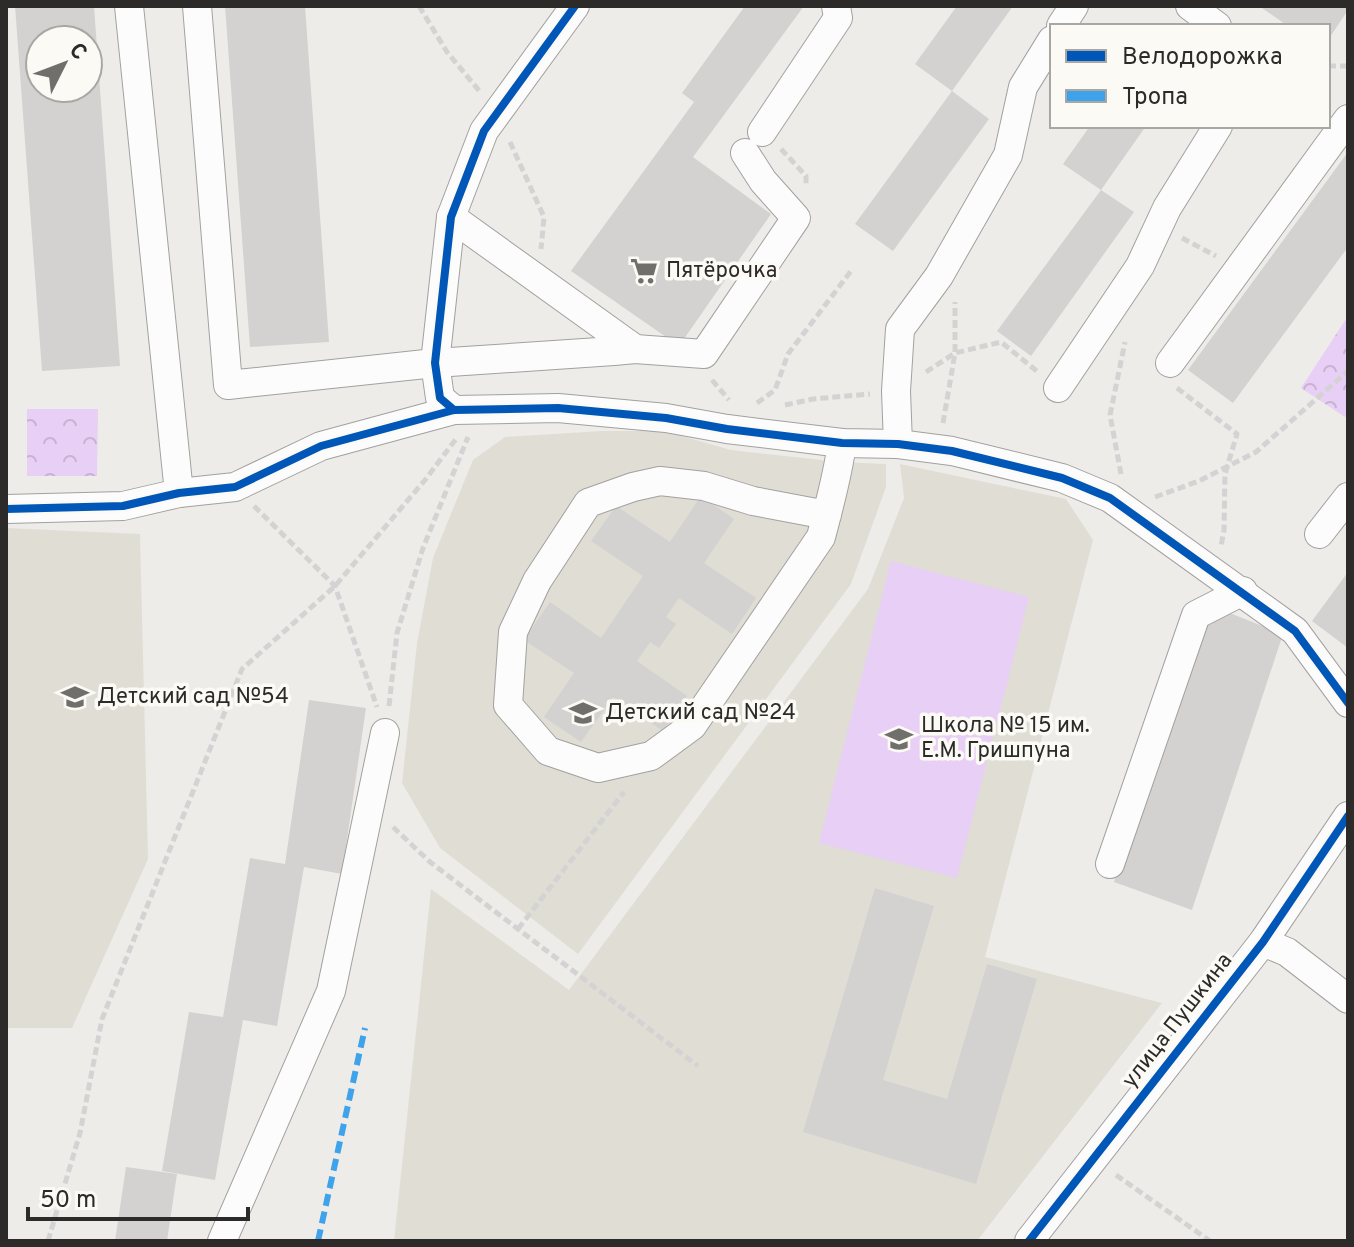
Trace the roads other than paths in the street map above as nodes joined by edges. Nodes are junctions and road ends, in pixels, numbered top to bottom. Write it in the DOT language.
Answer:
graph roads {
  1 [pos="129,6"];
  2 [pos="197,6"];
  3 [pos="575,6"];
  4 [pos="836,6"];
  5 [pos="1074,6"];
  6 [pos="1190,6"];
  7 [pos="1062,24"];
  8 [pos="1214,24"];
  9 [pos="1050,43"];
  10 [pos="1348,119"];
  11 [pos="1217,128"];
  12 [pos="451,217"];
  13 [pos="635,349"];
  14 [pos="435,363"];
  15 [pos="1170,363"];
  16 [pos="1058,388"];
  17 [pos="466,410"];
  18 [pos="842,443"];
  19 [pos="898,444"];
  20 [pos="179,493"];
  21 [pos="1348,497"];
  22 [pos="6,509"];
  23 [pos="827,515"];
  24 [pos="1319,534"];
  25 [pos="1243,591"];
  26 [pos="1348,703"];
  27 [pos="385,733"];
  28 [pos="1348,816"];
  29 [pos="1110,864"];
  30 [pos="1263,942"];
  31 [pos="1348,999"];
  32 [pos="222,1241"];
  33 [pos="1029,1241"];
  1 -- 20 [label="street"];
  2 -- 14 [label="street"];
  3 -- 12 [label="street"];
  4 -- 13 [label="street"];
  5 -- 7 [label="street"];
  6 -- 8 [label="street"];
  9 -- 19 [label="street"];
  10 -- 15 [label="street"];
  11 -- 16 [label="street"];
  12 -- 13 [label="street"];
  12 -- 14 [label="street"];
  13 -- 14 [label="street"];
  14 -- 17 [label="street"];
  17 -- 18 [label="street"];
  17 -- 20 [label="street"];
  18 -- 19 [label="street"];
  18 -- 23 [label="street"];
  19 -- 25 [label="street"];
  20 -- 22 [label="street"];
  21 -- 24 [label="street"];
  23 -- 23 [label="street"];
  25 -- 26 [label="street"];
  25 -- 29 [label="street"];
  27 -- 32 [label="street"];
  28 -- 30 [label="street, улица Пушкина"];
  30 -- 31 [label="street"];
  30 -- 33 [label="street, улица Пушкина"];
}
